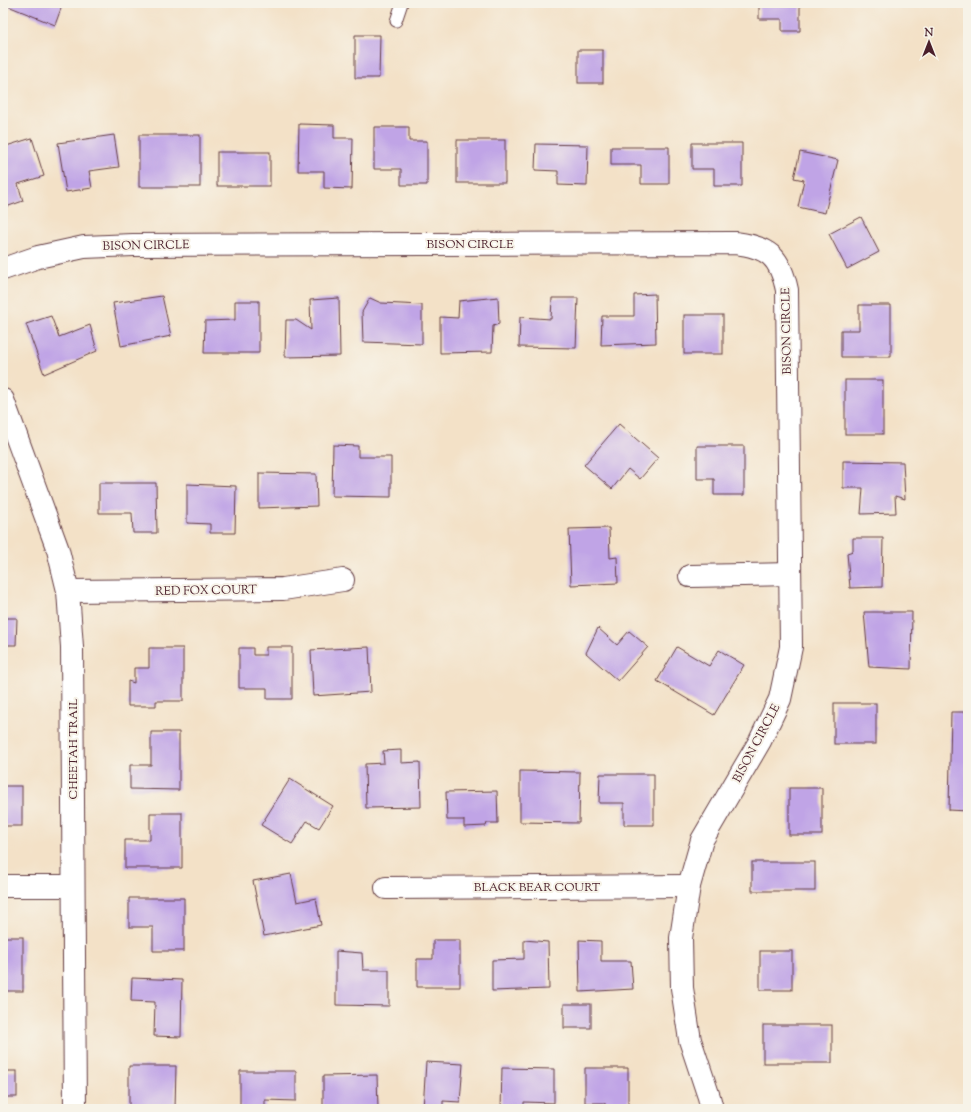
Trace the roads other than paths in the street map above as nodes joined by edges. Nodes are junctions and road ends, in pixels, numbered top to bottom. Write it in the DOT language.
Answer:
graph roads {
  1 [pos="402,3"];
  2 [pos="396,21"];
  3 [pos="3,269"];
  4 [pos="3,400"];
  5 [pos="790,574"];
  6 [pos="690,576"];
  7 [pos="344,580"];
  8 [pos="68,591"];
  9 [pos="3,886"];
  10 [pos="73,886"];
  11 [pos="689,886"];
  12 [pos="386,888"];
  13 [pos="74,1109"];
  14 [pos="712,1109"];
  1 -- 2 [label="lane"];
  3 -- 5 [label="street, BISON CIRCLE"];
  4 -- 8 [label="street, CHEETAH TRAIL"];
  5 -- 6 [label="street"];
  5 -- 11 [label="street, BISON CIRCLE"];
  7 -- 8 [label="street, RED FOX COURT"];
  8 -- 10 [label="street, CHEETAH TRAIL"];
  9 -- 10 [label="street"];
  10 -- 13 [label="street, CHEETAH TRAIL"];
  11 -- 12 [label="street, BLACK BEAR COURT"];
  11 -- 14 [label="street, BISON CIRCLE"];
}
